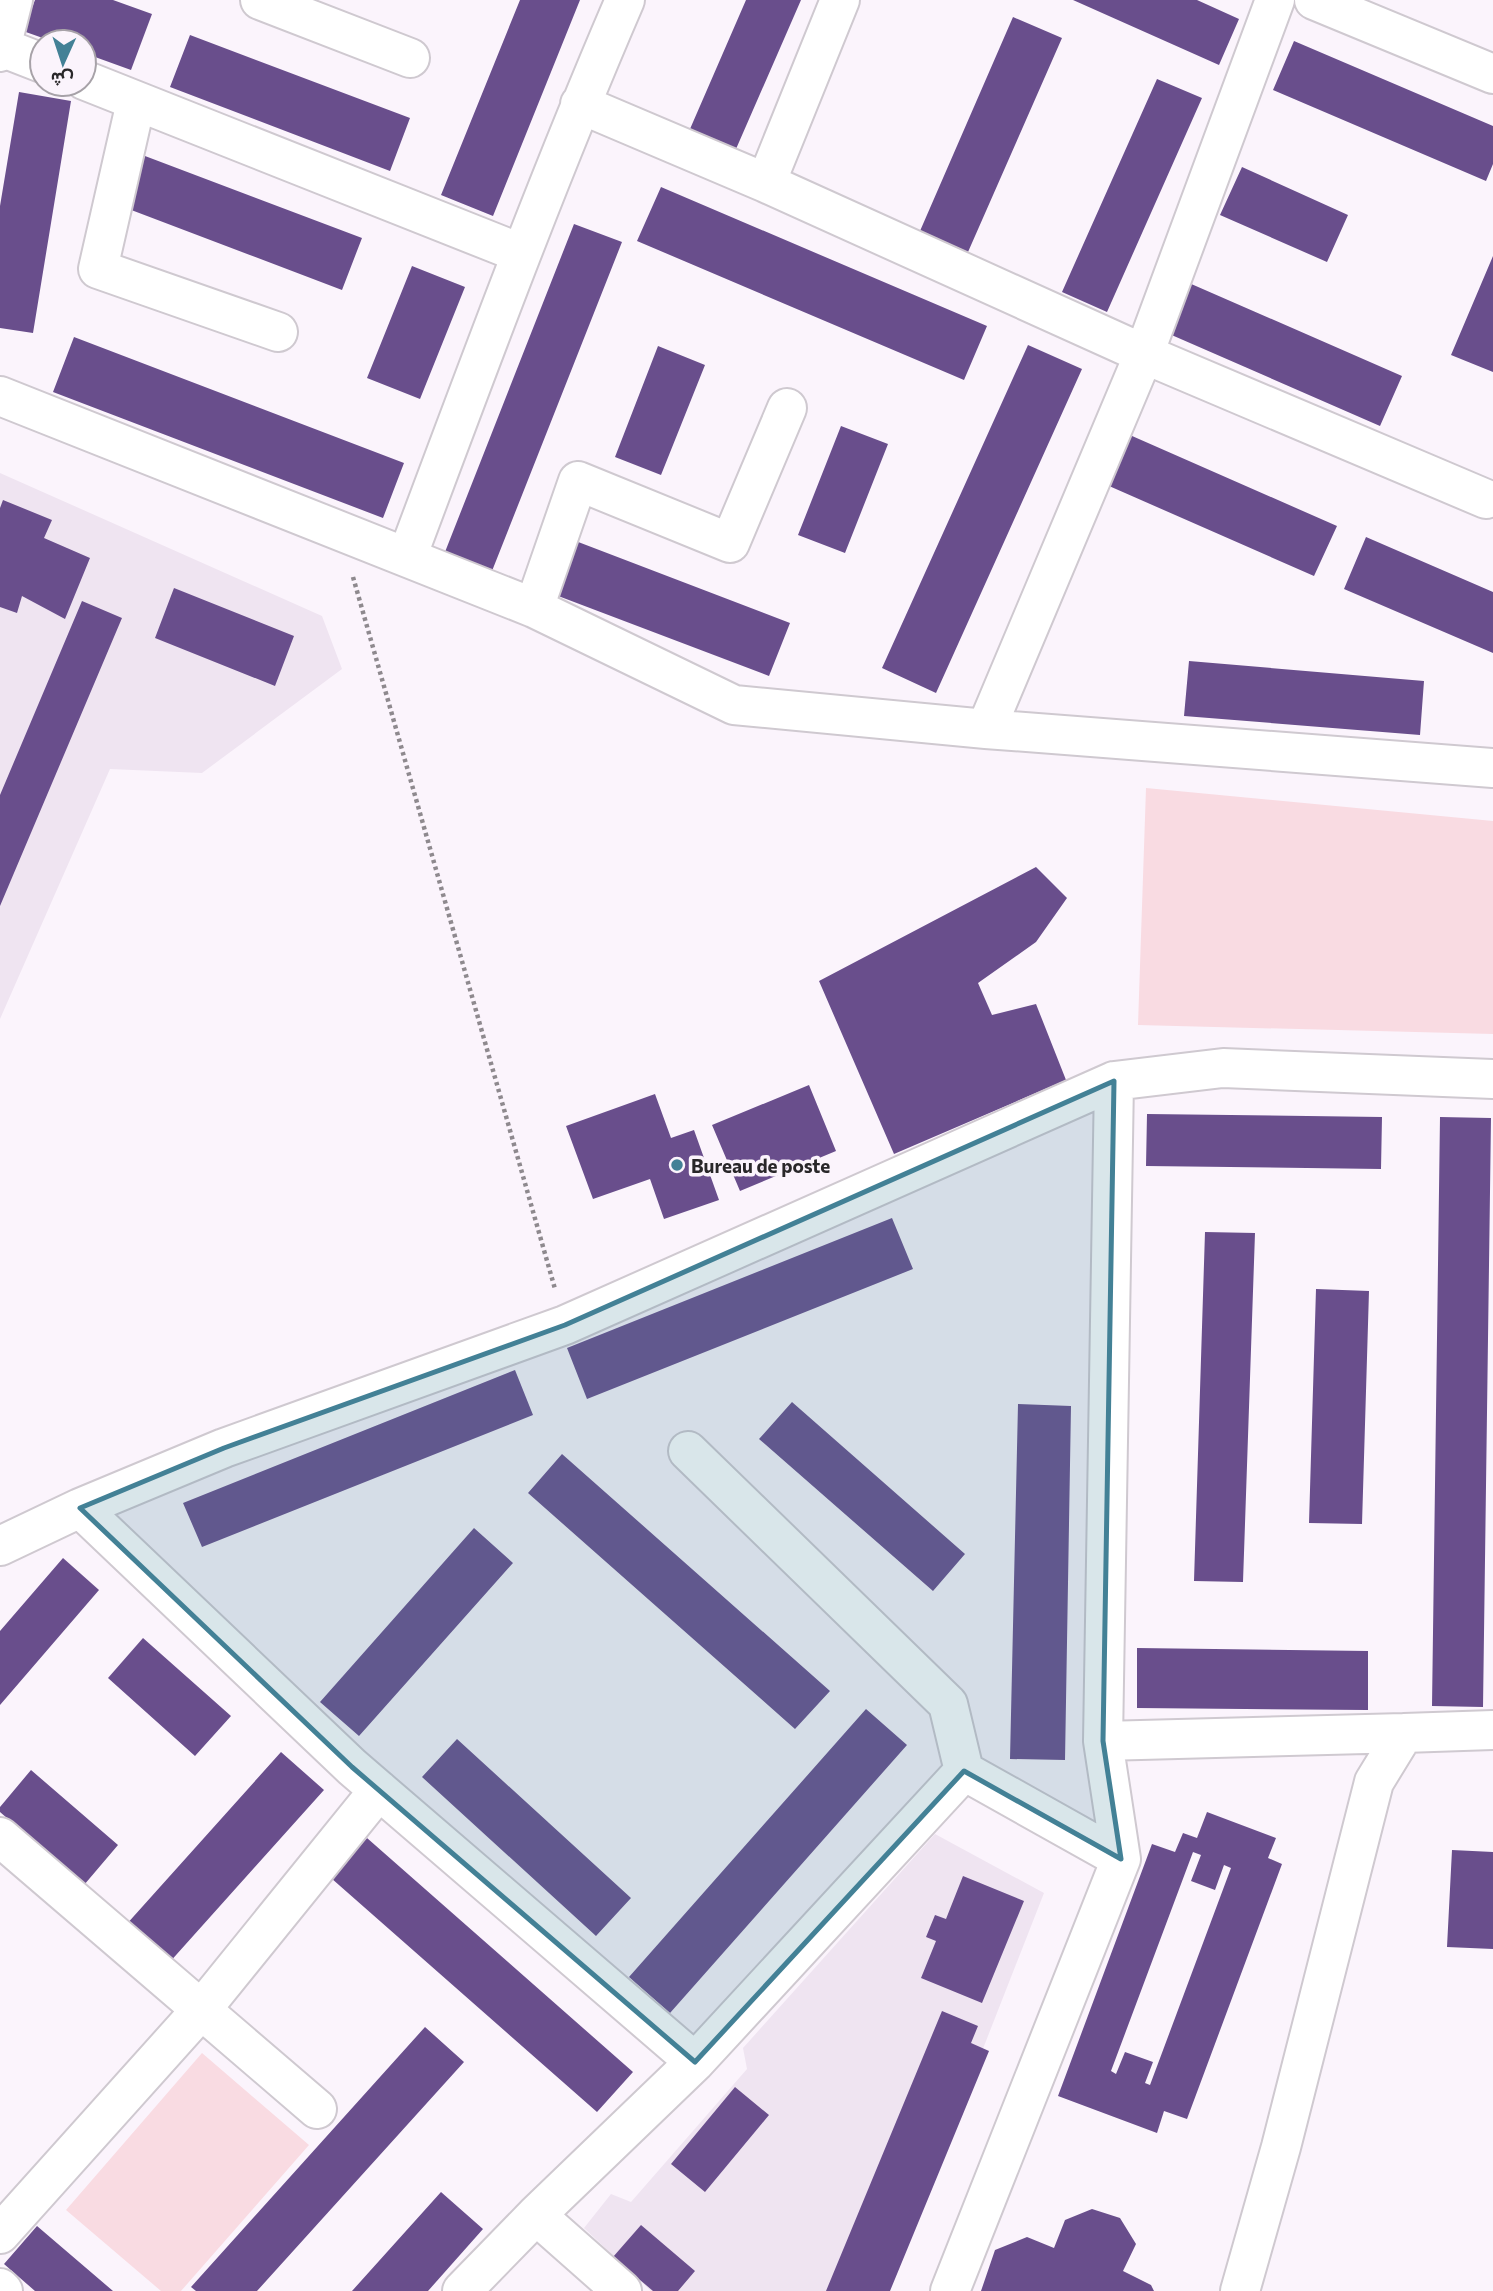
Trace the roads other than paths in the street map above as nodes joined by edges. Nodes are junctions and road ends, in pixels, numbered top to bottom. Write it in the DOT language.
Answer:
graph roads {
  1 [pos="13,0"];
  2 [pos="260,0"];
  3 [pos="625,0"];
  4 [pos="840,0"];
  5 [pos="1275,0"];
  6 [pos="1314,0"];
  7 [pos="1,50"];
  8 [pos="410,58"];
  9 [pos="28,59"];
  10 [pos="1493,75"];
  11 [pos="98,86"];
  12 [pos="136,102"];
  13 [pos="580,103"];
  14 [pos="766,183"];
  15 [pos="520,253"];
  16 [pos="278,332"];
  17 [pos="1144,354"];
  18 [pos="0,396"];
  19 [pos="786,408"];
  20 [pos="1486,499"];
  21 [pos="407,557"];
  22 [pos="534,608"];
  23 [pos="986,729"];
  24 [pos="1493,768"];
  25 [pos="1493,1079"];
  26 [pos="1114,1081"];
  27 [pos="688,1451"];
  28 [pos="80,1508"];
  29 [pos="0,1546"];
  30 [pos="1493,1730"];
  31 [pos="1405,1733"];
  32 [pos="1103,1741"];
  33 [pos="964,1771"];
  34 [pos="379,1790"];
  35 [pos="0,1837"];
  36 [pos="1121,1859"];
  37 [pos="201,2010"];
  38 [pos="695,2062"];
  39 [pos="317,2109"];
  40 [pos="536,2215"];
  41 [pos="0,2234"];
  42 [pos="462,2291"];
  43 [pos="622,2291"];
  44 [pos="950,2291"];
  45 [pos="1240,2291"];
  1 -- 7 [label="street"];
  2 -- 8 [label="street"];
  3 -- 13 [label="street"];
  4 -- 14 [label="street"];
  5 -- 17 [label="street"];
  6 -- 10 [label="street"];
  7 -- 9 [label="street"];
  11 -- 12 [label="street"];
  12 -- 15 [label="street"];
  12 -- 16 [label="street"];
  13 -- 14 [label="street"];
  13 -- 15 [label="street"];
  14 -- 17 [label="street"];
  15 -- 21 [label="street"];
  17 -- 20 [label="street"];
  17 -- 23 [label="street"];
  18 -- 21 [label="street"];
  19 -- 22 [label="street"];
  21 -- 22 [label="street"];
  22 -- 23 [label="street"];
  23 -- 24 [label="street"];
  25 -- 26 [label="street"];
  26 -- 28 [label="street"];
  26 -- 32 [label="street"];
  27 -- 33 [label="street"];
  28 -- 29 [label="street"];
  28 -- 34 [label="street"];
  30 -- 31 [label="street"];
  31 -- 32 [label="street"];
  31 -- 45 [label="street"];
  32 -- 36 [label="street"];
  33 -- 36 [label="street"];
  33 -- 38 [label="street"];
  34 -- 37 [label="street"];
  34 -- 38 [label="street"];
  35 -- 37 [label="street"];
  36 -- 44 [label="street"];
  37 -- 39 [label="street"];
  37 -- 41 [label="street"];
  38 -- 40 [label="street"];
  40 -- 42 [label="street"];
  40 -- 43 [label="street"];
}
